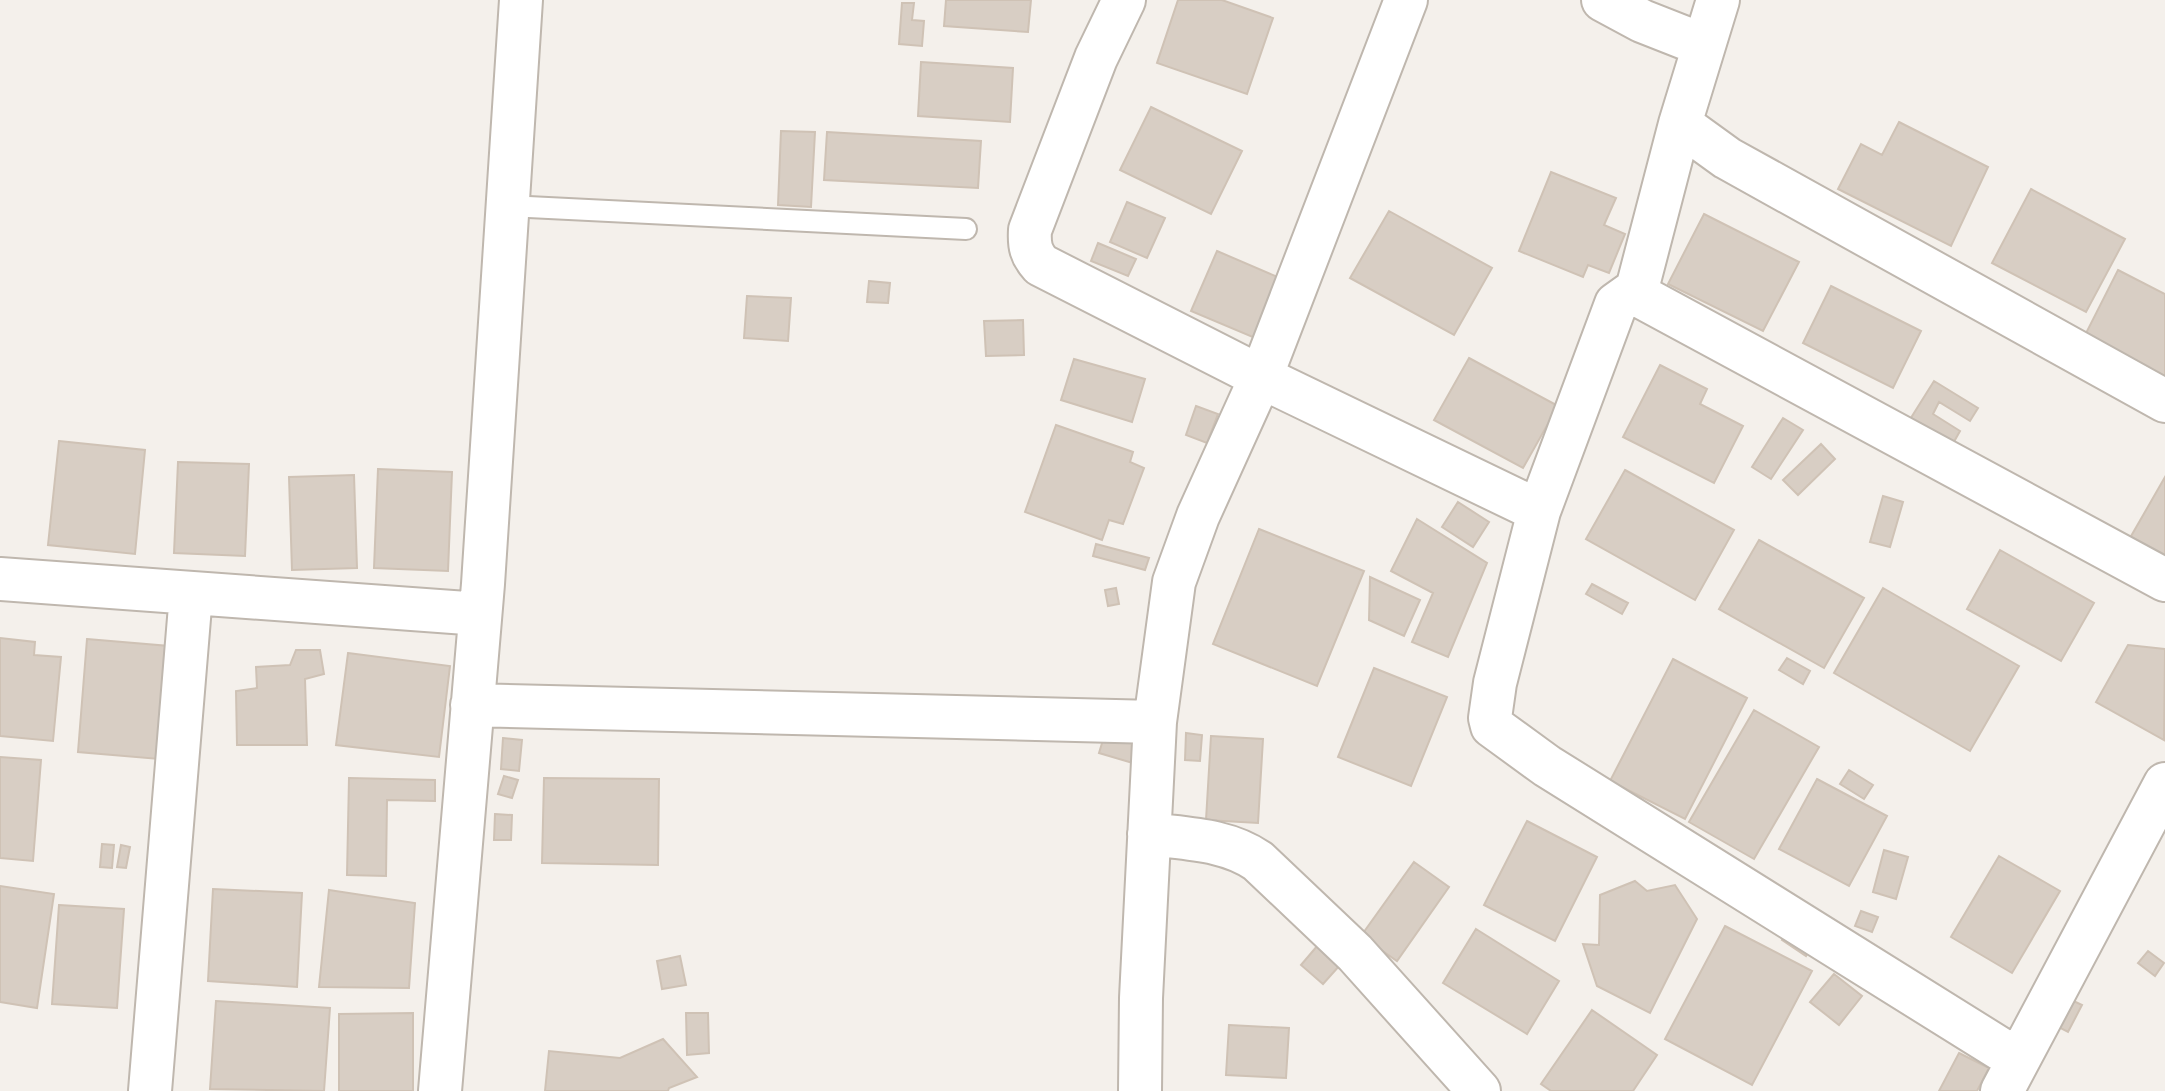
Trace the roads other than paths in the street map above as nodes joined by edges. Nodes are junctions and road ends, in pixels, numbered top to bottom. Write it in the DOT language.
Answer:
graph roads {
  1 [pos="521,0"];
  2 [pos="1124,0"];
  3 [pos="1406,0"];
  4 [pos="1603,0"];
  5 [pos="1718,0"];
  6 [pos="1703,45"];
  7 [pos="1680,124"];
  8 [pos="508,206"];
  9 [pos="966,229"];
  10 [pos="1637,289"];
  11 [pos="1261,377"];
  12 [pos="2165,401"];
  13 [pos="1539,511"];
  14 [pos="0,579"];
  15 [pos="2165,580"];
  16 [pos="191,594"];
  17 [pos="480,614"];
  18 [pos="472,705"];
  19 [pos="1155,722"];
  20 [pos="2165,784"];
  21 [pos="1149,834"];
  22 [pos="2010,1076"];
  23 [pos="150,1091"];
  24 [pos="440,1091"];
  25 [pos="1140,1091"];
  26 [pos="1479,1091"];
  1 -- 8 [label="street"];
  2 -- 11 [label="street"];
  3 -- 11 [label="street"];
  4 -- 6 [label="street"];
  5 -- 6 [label="street"];
  6 -- 7 [label="street"];
  7 -- 10 [label="street"];
  7 -- 12 [label="street"];
  8 -- 9 [label="lane"];
  8 -- 17 [label="street"];
  10 -- 13 [label="street"];
  10 -- 15 [label="street"];
  11 -- 13 [label="street"];
  11 -- 19 [label="street"];
  13 -- 22 [label="street"];
  14 -- 16 [label="street"];
  16 -- 17 [label="street"];
  16 -- 23 [label="street"];
  17 -- 18 [label="street"];
  18 -- 19 [label="street"];
  18 -- 24 [label="street"];
  19 -- 21 [label="street"];
  20 -- 22 [label="street"];
  21 -- 25 [label="street"];
  21 -- 26 [label="street"];
}
